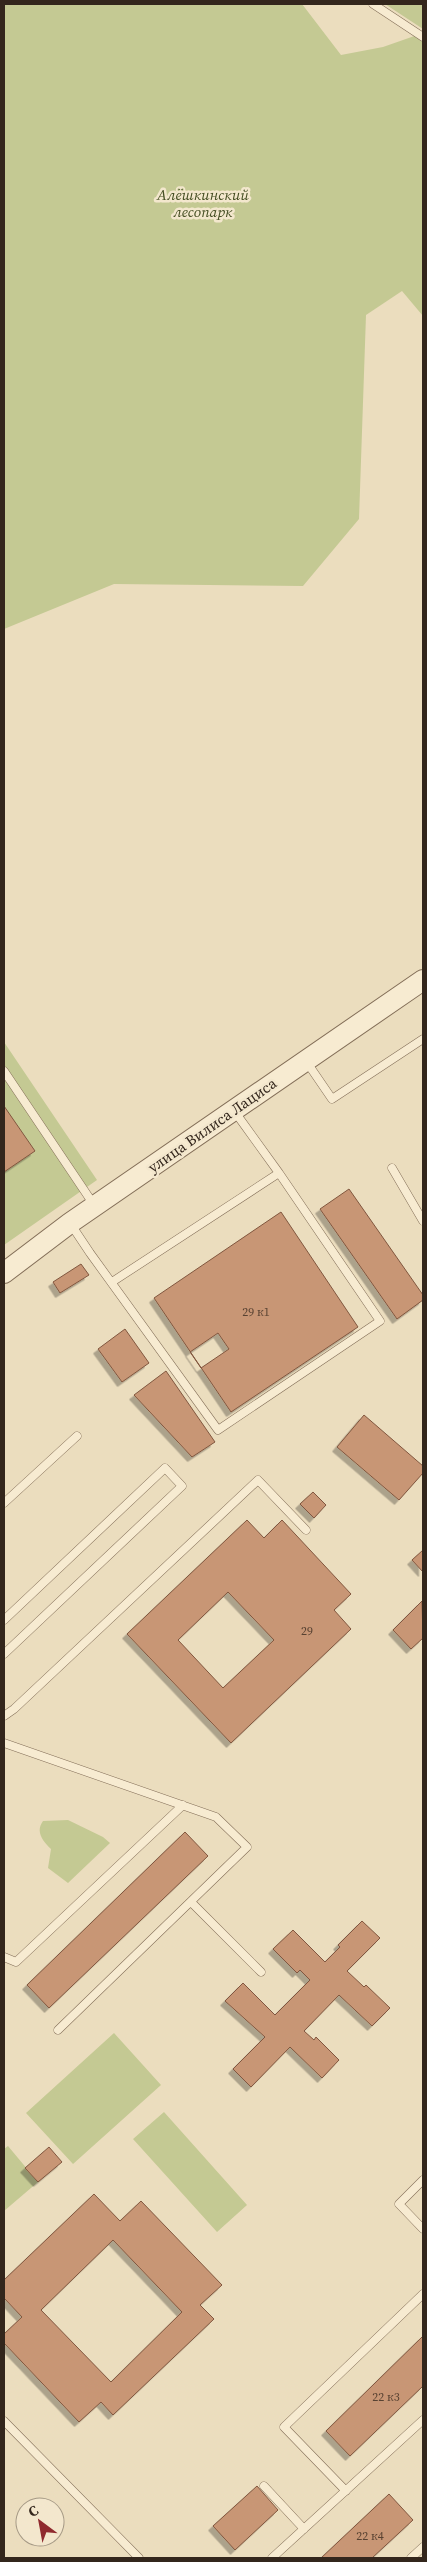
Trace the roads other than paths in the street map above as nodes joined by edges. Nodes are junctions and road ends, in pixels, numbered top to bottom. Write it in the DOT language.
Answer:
graph roads {
  1 [pos="372,4"];
  2 [pos="423,37"];
  3 [pos="423,980"];
  4 [pos="423,1038"];
  5 [pos="305,1059"];
  6 [pos="4,1071"];
  7 [pos="234,1110"];
  8 [pos="392,1168"];
  9 [pos="279,1173"];
  10 [pos="95,1207"];
  11 [pos="423,1220"];
  12 [pos="70,1223"];
  13 [pos="4,1273"];
  14 [pos="112,1282"];
  15 [pos="77,1436"];
  16 [pos="4,1503"];
  17 [pos="306,1530"];
  18 [pos="4,1620"];
  19 [pos="4,1654"];
  20 [pos="4,1716"];
  21 [pos="4,1743"];
  22 [pos="183,1805"];
  23 [pos="191,1902"];
  24 [pos="4,1956"];
  25 [pos="261,1972"];
  26 [pos="58,2030"];
  27 [pos="423,2180"];
  28 [pos="423,2229"];
  29 [pos="423,2294"];
  30 [pos="423,2420"];
  31 [pos="4,2421"];
  32 [pos="264,2486"];
  33 [pos="346,2491"];
  34 [pos="304,2529"];
  35 [pos="423,2547"];
  36 [pos="139,2558"];
  37 [pos="272,2558"];
  38 [pos="412,2558"];
  1 -- 2 [label="lane"];
  3 -- 5 [label="street, улица Вилиса Лациса"];
  4 -- 5 [label="lane"];
  5 -- 7 [label="street, улица Вилиса Лациса"];
  6 -- 10 [label="lane"];
  7 -- 9 [label="lane"];
  7 -- 10 [label="street, улица Вилиса Лациса"];
  8 -- 11 [label="lane"];
  9 -- 14 [label="lane"];
  9 -- 14 [label="lane"];
  10 -- 12 [label="street, улица Вилиса Лациса"];
  12 -- 13 [label="street, улица Вилиса Лациса"];
  12 -- 14 [label="lane"];
  15 -- 16 [label="lane"];
  17 -- 20 [label="lane"];
  18 -- 19 [label="lane"];
  21 -- 22 [label="lane"];
  22 -- 23 [label="lane"];
  22 -- 24 [label="lane"];
  23 -- 25 [label="lane"];
  23 -- 26 [label="lane"];
  27 -- 28 [label="lane"];
  29 -- 33 [label="lane"];
  30 -- 33 [label="lane"];
  31 -- 36 [label="lane"];
  32 -- 34 [label="lane"];
  33 -- 34 [label="lane"];
  34 -- 37 [label="lane"];
  35 -- 38 [label="lane"];
}
